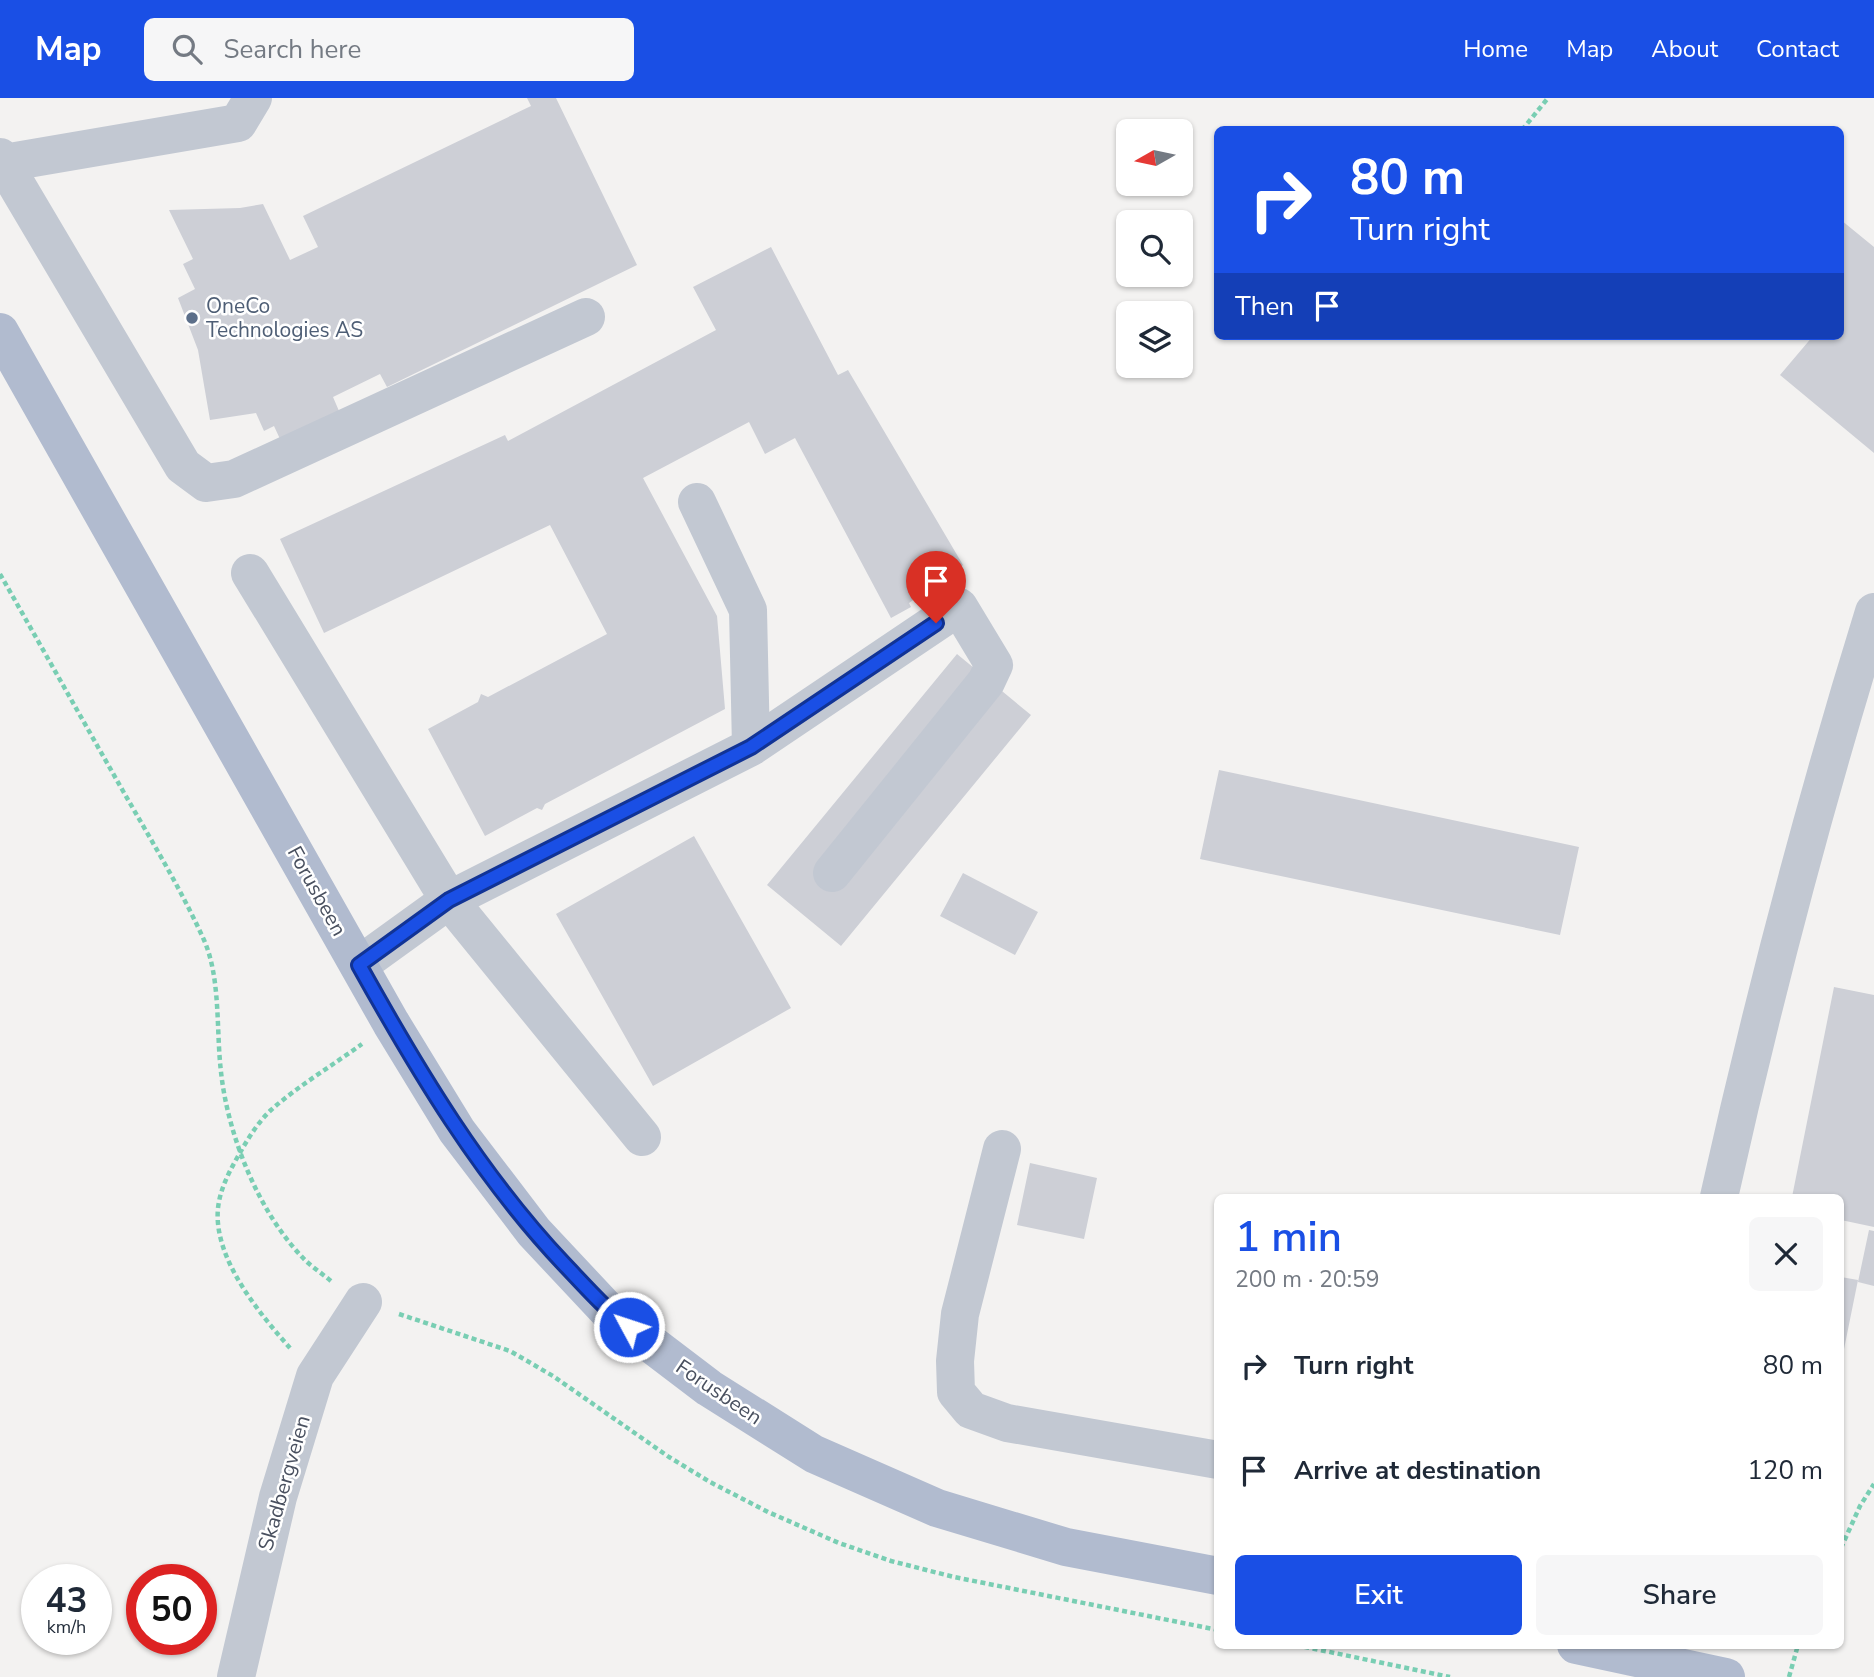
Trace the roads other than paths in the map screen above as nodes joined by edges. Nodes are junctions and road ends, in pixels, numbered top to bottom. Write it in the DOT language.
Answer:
graph roads {
  1 [pos="253,98"];
  2 [pos="2,160"];
  3 [pos="586,317"];
  4 [pos="0,332"];
  5 [pos="697,502"];
  6 [pos="250,573"];
  7 [pos="1874,612"];
  8 [pos="751,747"];
  9 [pos="832,873"];
  10 [pos="449,900"];
  11 [pos="359,965"];
  12 [pos="642,1137"];
  13 [pos="1002,1149"];
  14 [pos="1720,1194"];
  15 [pos="363,1302"];
  16 [pos="1214,1459"];
  17 [pos="1214,1575"];
  18 [pos="1606,1649"];
  19 [pos="236,1677"];
  20 [pos="1726,1677"];
  1 -- 2 [label="street"];
  2 -- 3 [label="street"];
  4 -- 11 [label="main road, Forusbeen"];
  5 -- 8 [label="street"];
  6 -- 10 [label="street"];
  7 -- 14 [label="street"];
  8 -- 9 [label="street"];
  8 -- 10 [label="street"];
  10 -- 11 [label="street"];
  10 -- 12 [label="street"];
  11 -- 17 [label="main road, Forusbeen"];
  13 -- 16 [label="street"];
  15 -- 19 [label="street, Skadbergveien"];
  18 -- 20 [label="main road"];
}
